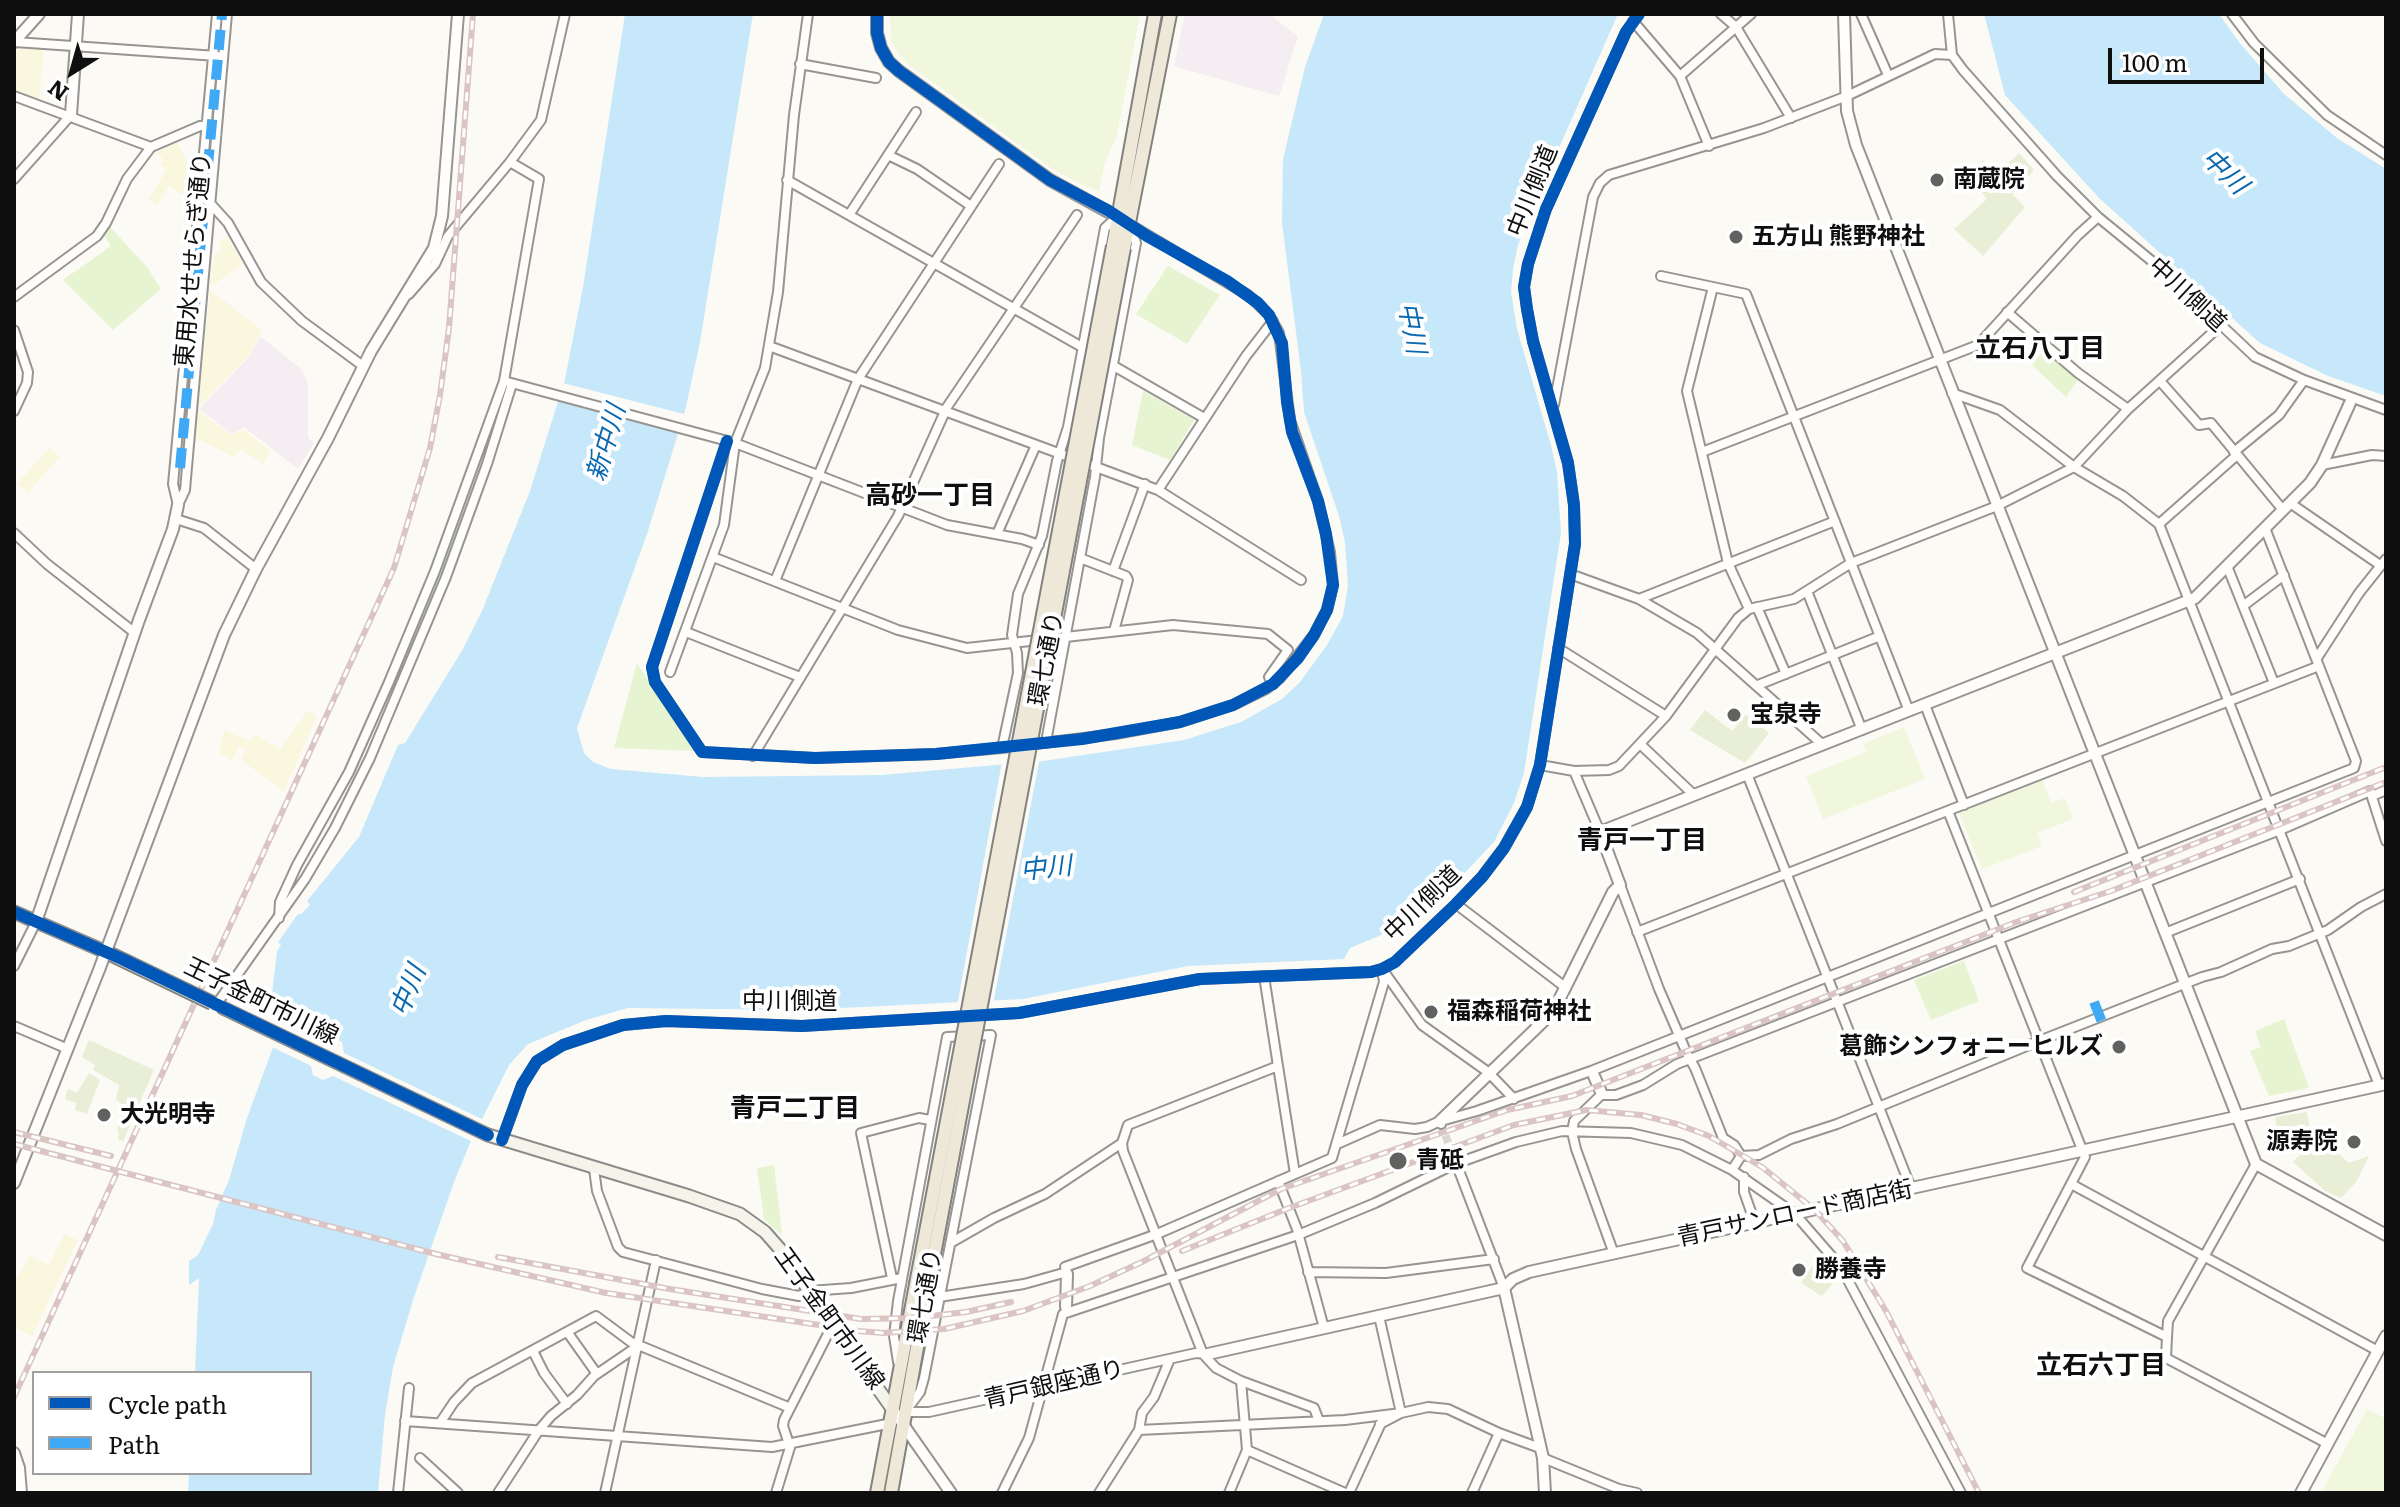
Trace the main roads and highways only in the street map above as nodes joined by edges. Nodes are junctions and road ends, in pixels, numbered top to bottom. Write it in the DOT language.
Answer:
graph roads {
  1 [pos="1155,14"];
  2 [pos="1170,14"];
  3 [pos="1119,247"];
  4 [pos="14,912"];
  5 [pos="106,952"];
  6 [pos="217,1005"];
  7 [pos="922,1285"];
  8 [pos="898,1417"];
  9 [pos="877,1493"];
  10 [pos="891,1493"];
  1 -- 3 [label="main road, 環七通り"];
  2 -- 3 [label="main road, 環七通り"];
  3 -- 7 [label="main road, 環七通り, bridge"];
  4 -- 5 [label="main road, 王子金町市川線"];
  5 -- 6 [label="main road, 王子金町市川線, bridge"];
  6 -- 8 [label="main road, 王子金町市川線"];
  7 -- 8 [label="main road, 環七通り"];
  7 -- 8 [label="main road, 環七通り"];
  8 -- 9 [label="main road, 環七通り"];
  8 -- 10 [label="main road, 環七通り"];
}
